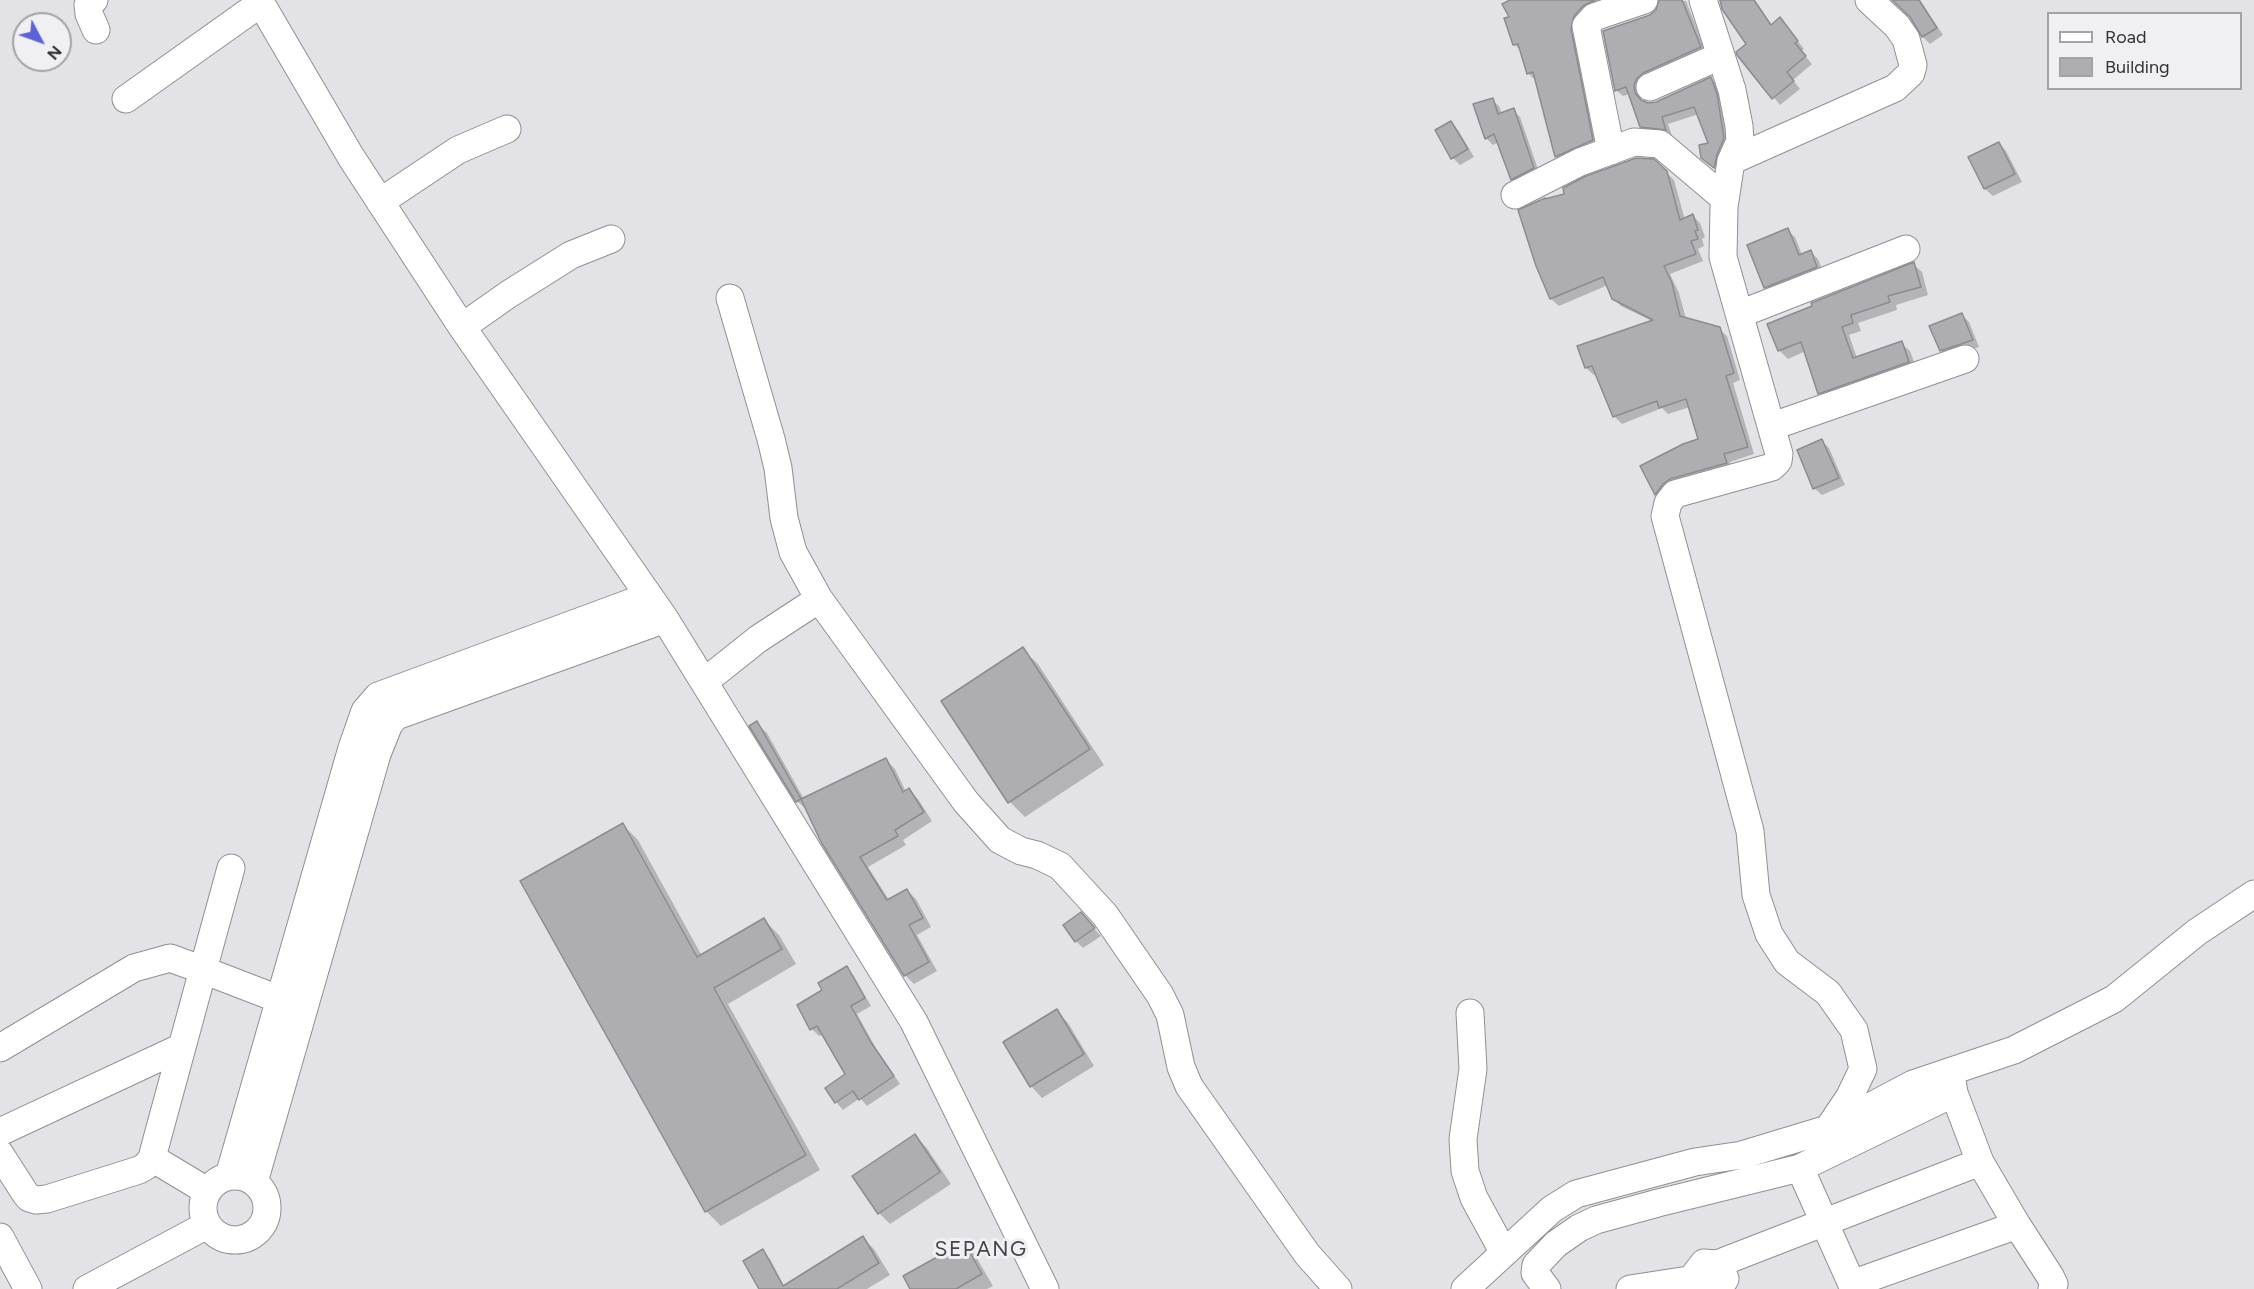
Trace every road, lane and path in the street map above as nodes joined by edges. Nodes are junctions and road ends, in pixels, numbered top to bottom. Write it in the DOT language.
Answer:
graph roads {
  1 [pos="94,0"];
  2 [pos="1644,0"];
  3 [pos="1703,0"];
  4 [pos="1869,0"];
  5 [pos="260,2"];
  6 [pos="96,30"];
  7 [pos="1720,56"];
  8 [pos="1650,87"];
  9 [pos="126,99"];
  10 [pos="507,129"];
  11 [pos="1611,151"];
  12 [pos="1731,161"];
  13 [pos="1515,195"];
  14 [pos="1725,199"];
  15 [pos="380,202"];
  16 [pos="611,239"];
  17 [pos="1906,249"];
  18 [pos="730,298"];
  19 [pos="1740,314"];
  20 [pos="462,327"];
  21 [pos="1965,359"];
  22 [pos="1773,426"];
  23 [pos="650,596"];
  24 [pos="819,598"];
  25 [pos="665,619"];
  26 [pos="578,636"];
  27 [pos="704,682"];
  28 [pos="231,868"];
  29 [pos="2254,894"];
  30 [pos="203,970"];
  31 [pos="292,1004"];
  32 [pos="1470,1013"];
  33 [pos="182,1047"];
  34 [pos="0,1048"];
  35 [pos="1952,1081"];
  36 [pos="1828,1129"];
  37 [pos="0,1132"];
  38 [pos="0,1154"];
  39 [pos="152,1158"];
  40 [pos="1980,1162"];
  41 [pos="1800,1168"];
  42 [pos="230,1183"];
  43 [pos="1824,1222"];
  44 [pos="207,1225"];
  45 [pos="2016,1225"];
  46 [pos="0,1237"];
  47 [pos="1503,1253"];
  48 [pos="1715,1282"];
  49 [pos="1853,1286"];
  50 [pos="28,1289"];
  51 [pos="87,1289"];
  52 [pos="1045,1289"];
  53 [pos="1338,1289"];
  54 [pos="1465,1289"];
  55 [pos="1547,1289"];
  56 [pos="1630,1289"];
  57 [pos="2052,1289"];
  1 -- 6 [label="street"];
  2 -- 11 [label="street"];
  3 -- 7 [label="street"];
  4 -- 12 [label="street"];
  5 -- 9 [label="street"];
  5 -- 15 [label="street"];
  7 -- 8 [label="street"];
  7 -- 12 [label="street"];
  10 -- 15 [label="street"];
  11 -- 13 [label="street"];
  11 -- 14 [label="street"];
  12 -- 14 [label="street"];
  14 -- 19 [label="street"];
  15 -- 20 [label="street"];
  16 -- 20 [label="street"];
  17 -- 19 [label="street"];
  18 -- 24 [label="street"];
  19 -- 22 [label="street"];
  20 -- 23 [label="street"];
  21 -- 22 [label="street"];
  22 -- 36 [label="street"];
  23 -- 25 [label="street"];
  23 -- 26 [label="street"];
  24 -- 27 [label="street"];
  24 -- 53 [label="street"];
  25 -- 26 [label="street"];
  25 -- 27 [label="street"];
  26 -- 31 [label="street"];
  27 -- 52 [label="street"];
  28 -- 30 [label="street"];
  29 -- 35 [label="street"];
  30 -- 31 [label="street"];
  30 -- 33 [label="street"];
  30 -- 34 [label="street"];
  31 -- 42 [label="street"];
  32 -- 47 [label="street"];
  33 -- 37 [label="street"];
  33 -- 39 [label="street"];
  35 -- 36 [label="street"];
  35 -- 40 [label="street"];
  35 -- 41 [label="street"];
  36 -- 47 [label="street"];
  38 -- 39 [label="street"];
  39 -- 42 [label="street"];
  40 -- 43 [label="street"];
  40 -- 45 [label="street"];
  41 -- 43 [label="street"];
  41 -- 55 [label="street"];
  42 -- 44 [label="street"];
  42 -- 44 [label="street"];
  43 -- 48 [label="street"];
  43 -- 49 [label="street"];
  44 -- 51 [label="street"];
  45 -- 49 [label="street"];
  45 -- 57 [label="street"];
  46 -- 50 [label="street"];
  47 -- 54 [label="street"];
  48 -- 56 [label="street"];
}
